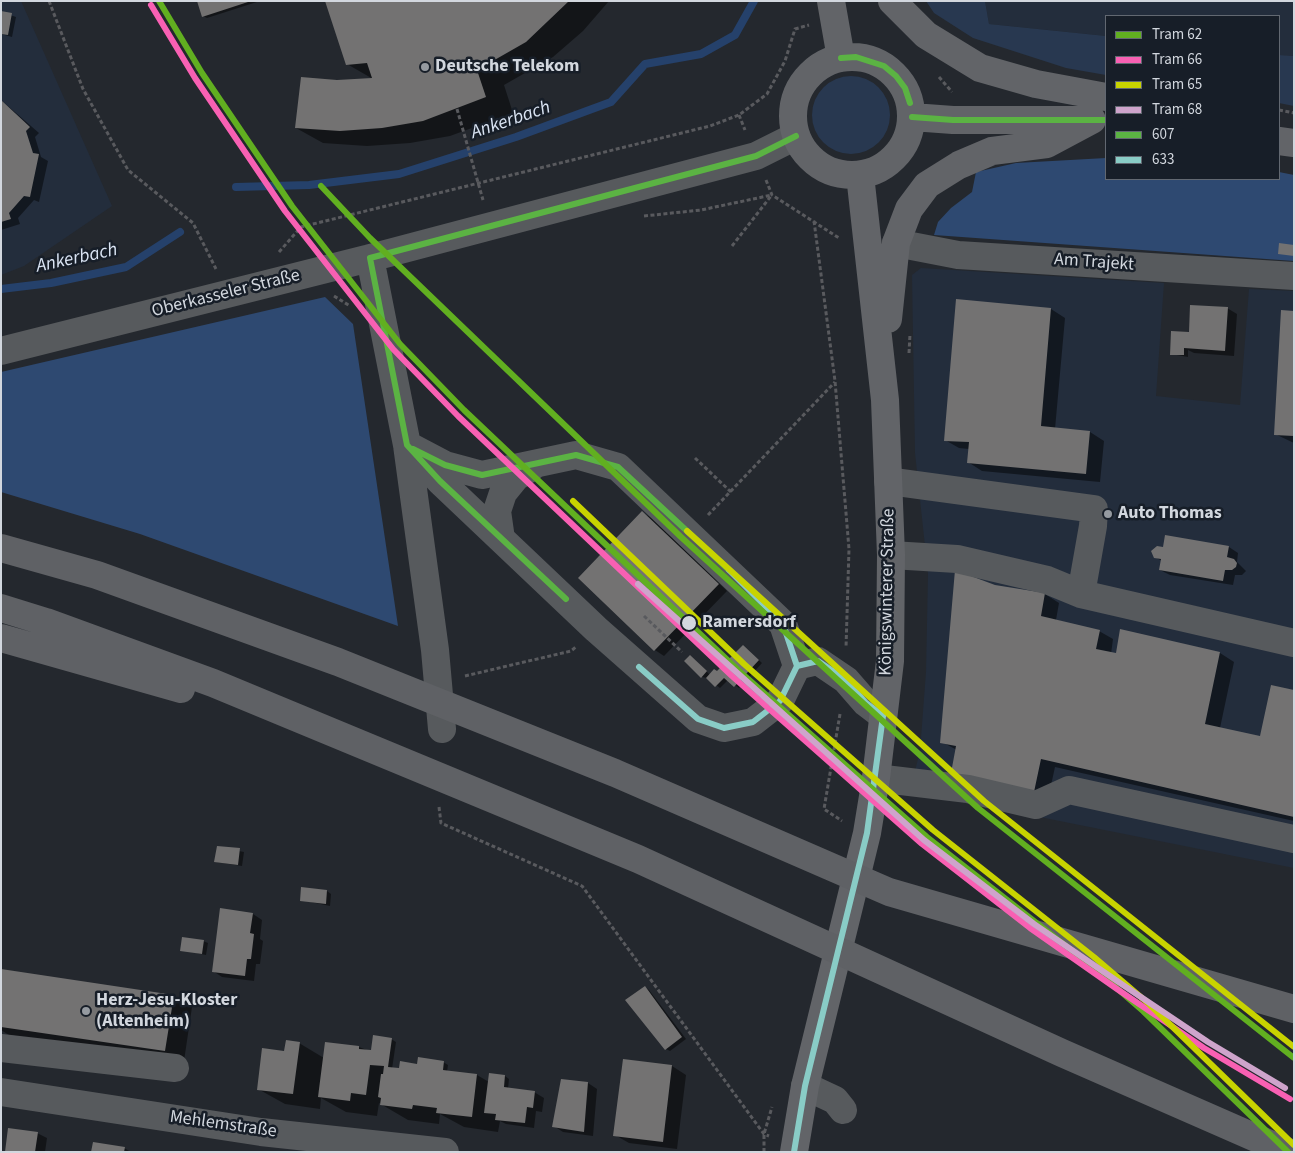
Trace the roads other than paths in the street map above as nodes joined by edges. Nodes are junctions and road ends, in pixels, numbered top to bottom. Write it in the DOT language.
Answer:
graph roads {
  1 [pos="831,1"];
  2 [pos="892,1"];
  3 [pos="840,58"];
  4 [pos="1102,112"];
  5 [pos="912,117"];
  6 [pos="796,136"];
  7 [pos="1280,140"];
  8 [pos="1294,143"];
  9 [pos="860,175"];
  10 [pos="896,243"];
  11 [pos="370,258"];
  12 [pos="1294,276"];
  13 [pos="1,351"];
  14 [pos="883,375"];
  15 [pos="407,445"];
  16 [pos="539,462"];
  17 [pos="888,481"];
  18 [pos="501,540"];
  19 [pos="1,548"];
  20 [pos="891,555"];
  21 [pos="1081,594"];
  22 [pos="1,608"];
  23 [pos="1,638"];
  24 [pos="1294,643"];
  25 [pos="797,666"];
  26 [pos="883,716"];
  27 [pos="442,729"];
  28 [pos="348,738"];
  29 [pos="876,778"];
  30 [pos="1294,839"];
  31 [pos="1294,1009"];
  32 [pos="1,1048"];
  33 [pos="175,1068"];
  34 [pos="805,1086"];
  35 [pos="1,1092"];
  36 [pos="843,1110"];
  37 [pos="260,1142"];
  38 [pos="445,1152"];
  39 [pos="794,1152"];
  40 [pos="1288,1152"];
  1 -- 3 [label="main road"];
  2 -- 4 [label="main road"];
  3 -- 5 [label="main road"];
  3 -- 6 [label="main road"];
  4 -- 5 [label="main road"];
  4 -- 10 [label="main road"];
  5 -- 9 [label="main road"];
  6 -- 9 [label="main road"];
  6 -- 11 [label="street, Oberkasseler Straße"];
  7 -- 8 [label="main road"];
  9 -- 14 [label="main road, Königswinterer Straße"];
  10 -- 12 [label="street, Am Trajekt"];
  10 -- 14 [label="main road"];
  11 -- 13 [label="street, Oberkasseler Straße"];
  11 -- 15 [label="street"];
  14 -- 17 [label="main road, Königswinterer Straße"];
  15 -- 16 [label="street"];
  15 -- 18 [label="street"];
  15 -- 27 [label="street"];
  16 -- 18 [label="street"];
  16 -- 25 [label="street"];
  17 -- 20 [label="main road, Königswinterer Straße"];
  17 -- 21 [label="street"];
  18 -- 25 [label="street"];
  19 -- 31 [label="highway"];
  20 -- 21 [label="street"];
  20 -- 26 [label="main road, Königswinterer Straße"];
  21 -- 24 [label="street"];
  22 -- 28 [label="highway"];
  23 -- 28 [label="highway"];
  25 -- 26 [label="street"];
  26 -- 29 [label="main road, Königswinterer Straße"];
  28 -- 40 [label="highway"];
  29 -- 30 [label="street"];
  29 -- 34 [label="main road, Königswinterer Straße"];
  32 -- 33 [label="street"];
  34 -- 36 [label="street"];
  34 -- 39 [label="main road, Königswinterer Straße"];
  35 -- 37 [label="street, Mehlemstraße"];
  37 -- 38 [label="street, Mehlemstraße"];
}
